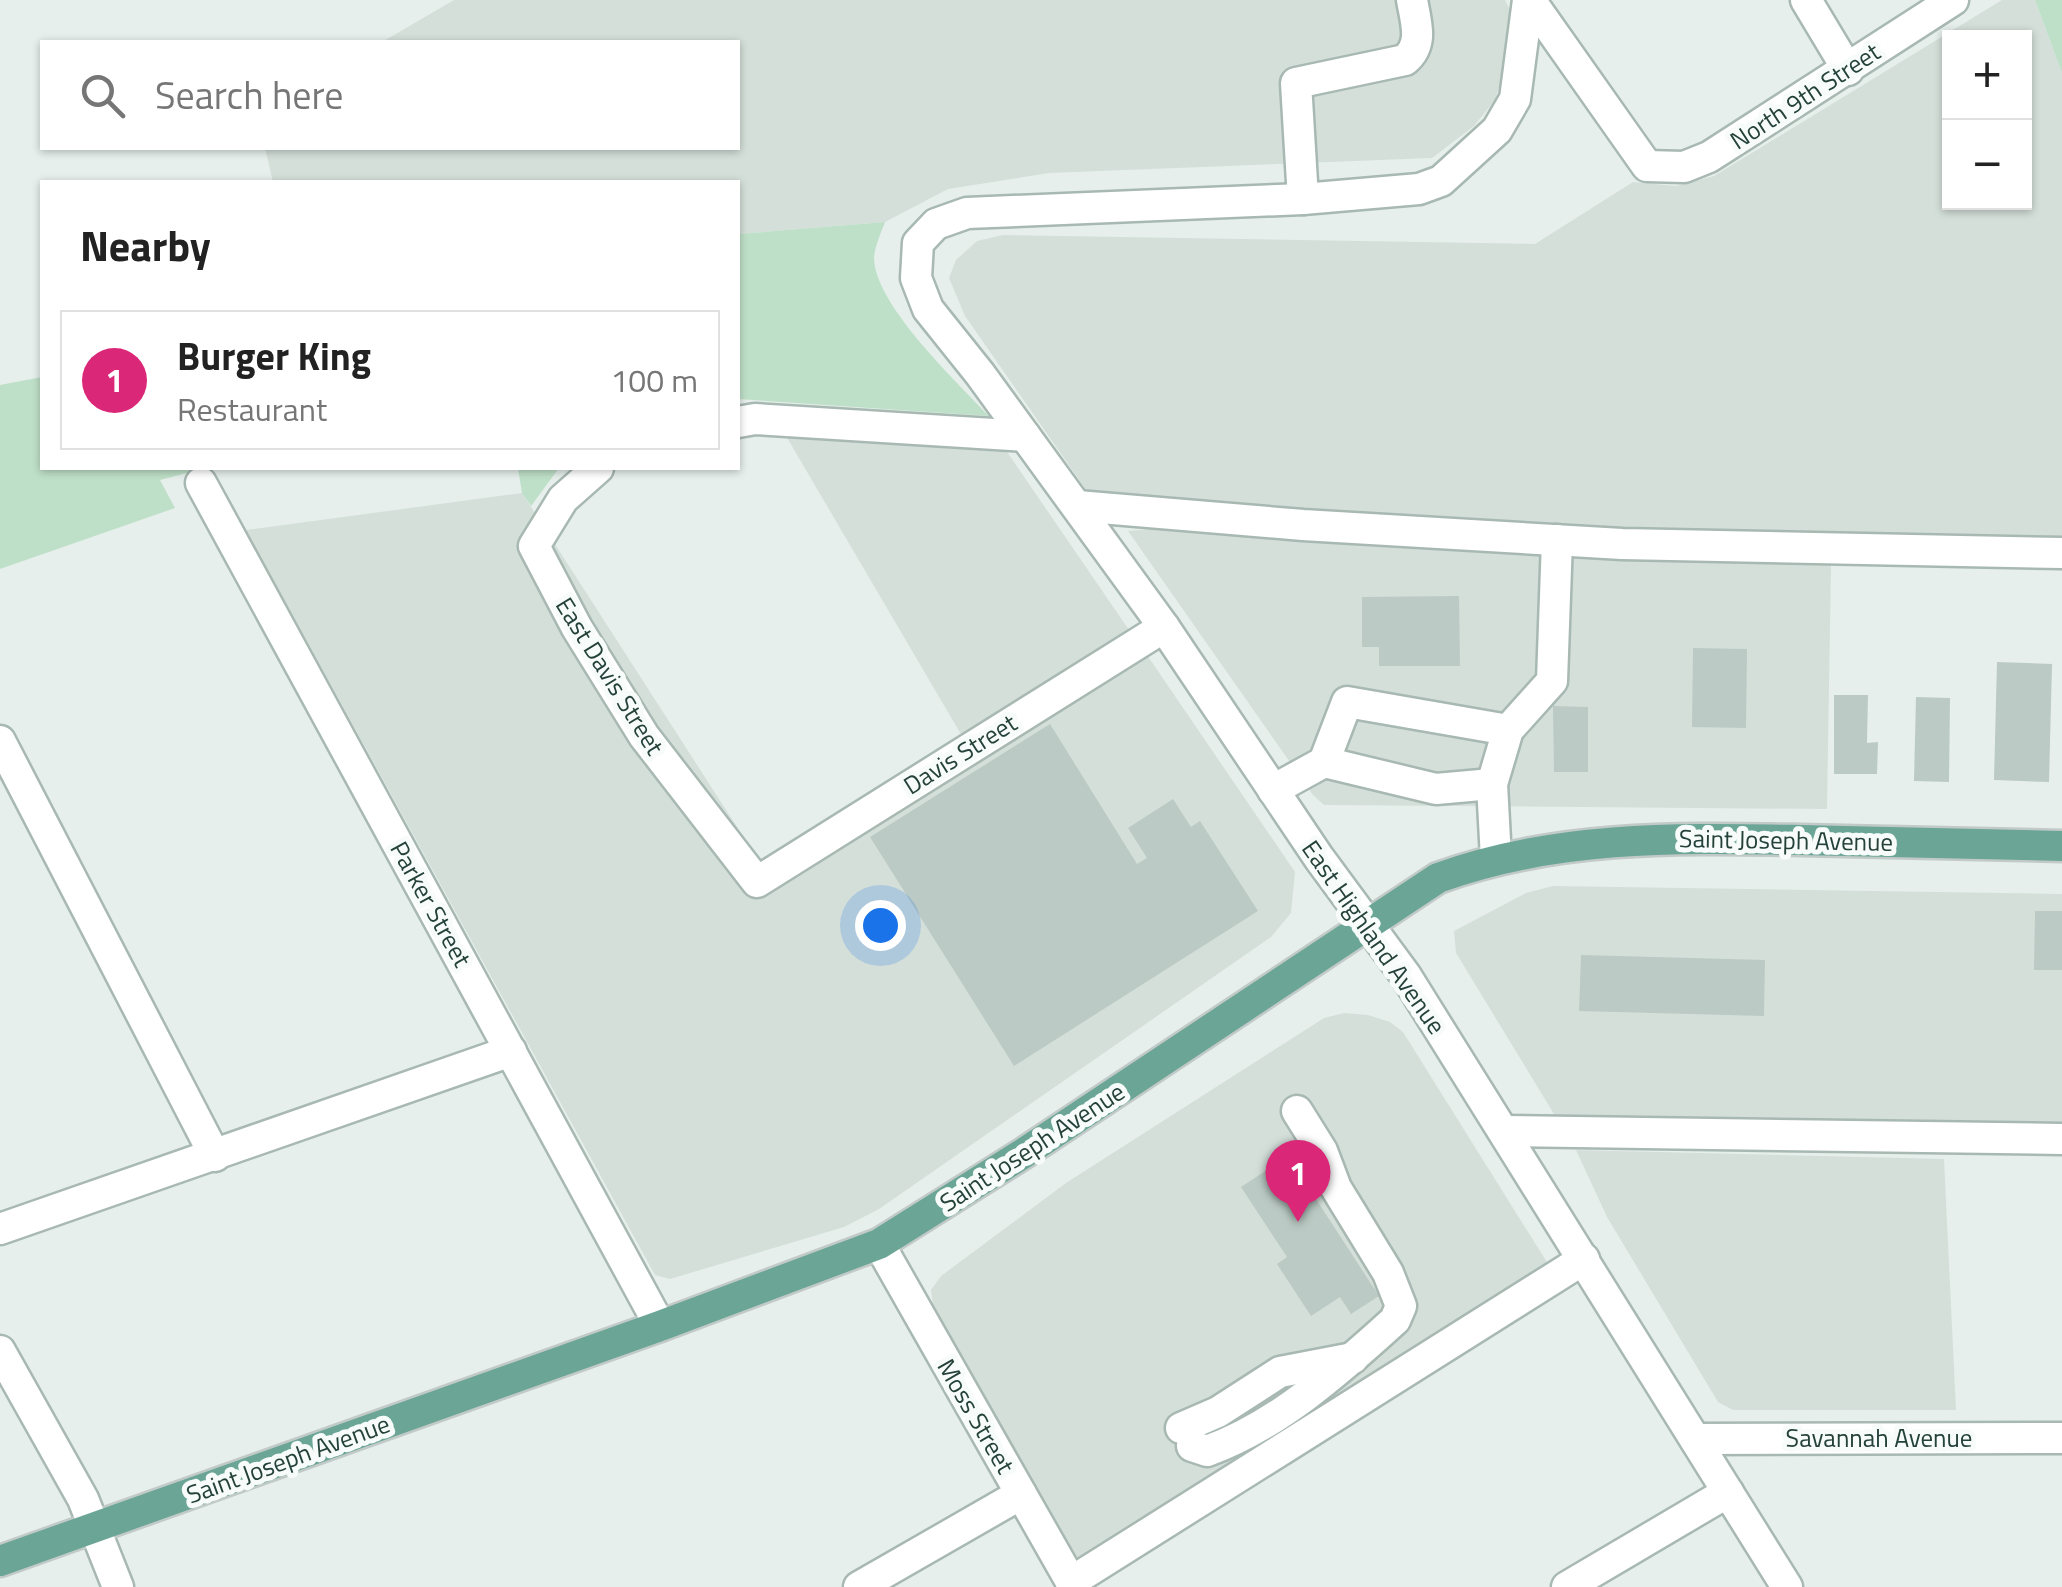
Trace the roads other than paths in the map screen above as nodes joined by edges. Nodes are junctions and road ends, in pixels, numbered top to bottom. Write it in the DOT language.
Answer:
graph roads {
  1 [pos="1412,0"];
  2 [pos="1529,0"];
  3 [pos="1806,0"];
  4 [pos="1954,0"];
  5 [pos="1848,70"];
  6 [pos="1303,198"];
  7 [pos="740,422"];
  8 [pos="1025,436"];
  9 [pos="596,470"];
  10 [pos="201,482"];
  11 [pos="1077,506"];
  12 [pos="1557,540"];
  13 [pos="2062,554"];
  14 [pos="1164,627"];
  15 [pos="1508,730"];
  16 [pos="0,741"];
  17 [pos="1324,762"];
  18 [pos="1492,784"];
  19 [pos="1273,790"];
  20 [pos="2062,846"];
  21 [pos="1496,858"];
  22 [pos="756,882"];
  23 [pos="1368,924"];
  24 [pos="510,1052"];
  25 [pos="1297,1112"];
  26 [pos="1504,1131"];
  27 [pos="2062,1140"];
  28 [pos="215,1156"];
  29 [pos="0,1229"];
  30 [pos="879,1244"];
  31 [pos="1584,1259"];
  32 [pos="660,1326"];
  33 [pos="0,1351"];
  34 [pos="1187,1437"];
  35 [pos="2062,1438"];
  36 [pos="1695,1439"];
  37 [pos="1728,1492"];
  38 [pos="1021,1494"];
  39 [pos="96,1529"];
  40 [pos="0,1561"];
  41 [pos="1072,1585"];
  42 [pos="118,1587"];
  43 [pos="859,1587"];
  44 [pos="1566,1587"];
  45 [pos="1787,1587"];
  1 -- 6 [label="street"];
  2 -- 5 [label="street, North 9th Street"];
  2 -- 6 [label="street"];
  3 -- 5 [label="street"];
  4 -- 5 [label="street, North 9th Street"];
  6 -- 8 [label="street, East Highland Avenue"];
  7 -- 8 [label="street"];
  8 -- 11 [label="street, East Highland Avenue"];
  9 -- 22 [label="street, East Davis Street"];
  10 -- 24 [label="street, Parker Street"];
  11 -- 12 [label="street"];
  11 -- 14 [label="street, East Highland Avenue"];
  12 -- 13 [label="street"];
  12 -- 15 [label="street"];
  14 -- 19 [label="street, East Highland Avenue"];
  14 -- 22 [label="street, Davis Street"];
  15 -- 17 [label="street"];
  15 -- 18 [label="street"];
  16 -- 28 [label="street"];
  17 -- 18 [label="street"];
  17 -- 19 [label="street"];
  18 -- 21 [label="street"];
  19 -- 23 [label="street, East Highland Avenue"];
  20 -- 21 [label="main road, Saint Joseph Avenue"];
  21 -- 23 [label="main road, Saint Joseph Avenue"];
  23 -- 26 [label="street, East Highland Avenue"];
  23 -- 30 [label="main road, Saint Joseph Avenue"];
  24 -- 28 [label="street"];
  24 -- 32 [label="street, Parker Street"];
  25 -- 34 [label="street"];
  26 -- 27 [label="street"];
  26 -- 31 [label="street, East Highland Avenue"];
  28 -- 29 [label="street"];
  30 -- 32 [label="main road, Saint Joseph Avenue"];
  30 -- 38 [label="street, Moss Street"];
  31 -- 36 [label="street, East Highland Avenue"];
  31 -- 41 [label="street"];
  32 -- 39 [label="main road, Saint Joseph Avenue"];
  33 -- 39 [label="street"];
  35 -- 36 [label="street, Savannah Avenue"];
  36 -- 37 [label="street, East Highland Avenue"];
  37 -- 44 [label="street"];
  37 -- 45 [label="street, East Highland Avenue"];
  38 -- 41 [label="street, Moss Street"];
  38 -- 43 [label="street"];
  39 -- 40 [label="main road, Saint Joseph Avenue"];
  39 -- 42 [label="street"];
}
